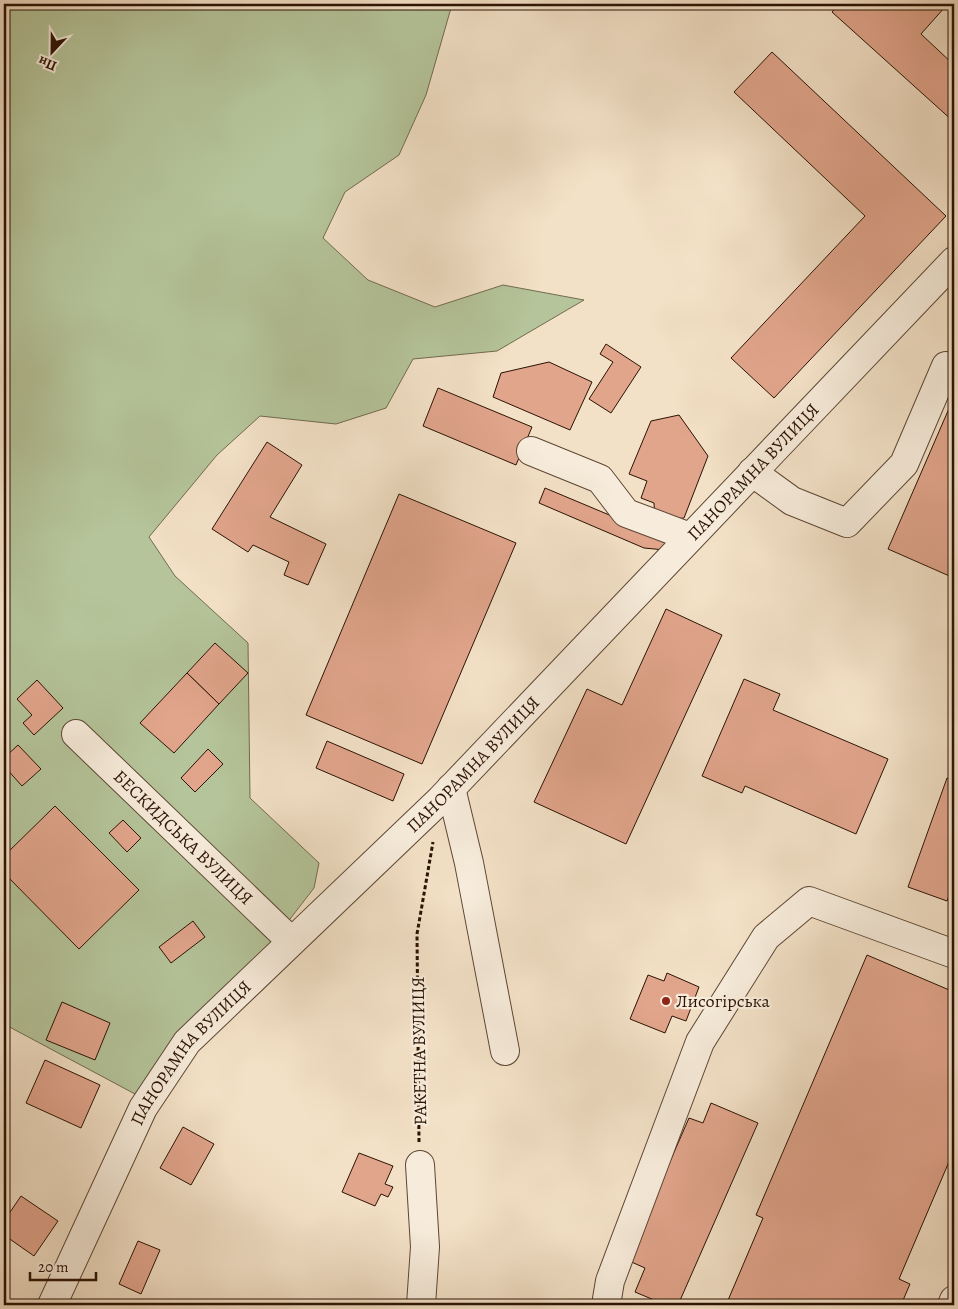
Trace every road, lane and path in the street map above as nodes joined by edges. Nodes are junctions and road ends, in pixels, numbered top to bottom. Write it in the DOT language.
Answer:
graph roads {
  1 [pos="954,261"];
  2 [pos="946,366"];
  3 [pos="531,451"];
  4 [pos="752,472"];
  5 [pos="690,537"];
  6 [pos="76,734"];
  7 [pos="451,788"];
  8 [pos="434,838"];
  9 [pos="292,941"];
  10 [pos="954,954"];
  11 [pos="505,1050"];
  12 [pos="420,1165"];
  13 [pos="608,1293"];
  14 [pos="954,1300"];
  15 [pos="52,1305"];
  16 [pos="421,1305"];
  17 [pos="952,1305"];
  1 -- 4 [label="street, ПАНОРАМНА ВУЛИЦЯ"];
  2 -- 4 [label="street"];
  3 -- 5 [label="street"];
  4 -- 5 [label="street, ПАНОРАМНА ВУЛИЦЯ"];
  5 -- 7 [label="street, ПАНОРАМНА ВУЛИЦЯ"];
  6 -- 9 [label="street, БЕСКИДСЬКА ВУЛИЦЯ"];
  7 -- 9 [label="street, ПАНОРАМНА ВУЛИЦЯ"];
  7 -- 11 [label="street"];
  8 -- 12 [label="path, РАКЕТНА ВУЛИЦЯ"];
  9 -- 15 [label="street, ПАНОРАМНА ВУЛИЦЯ"];
  10 -- 13 [label="street"];
  12 -- 16 [label="street"];
  14 -- 17 [label="street"];
}
